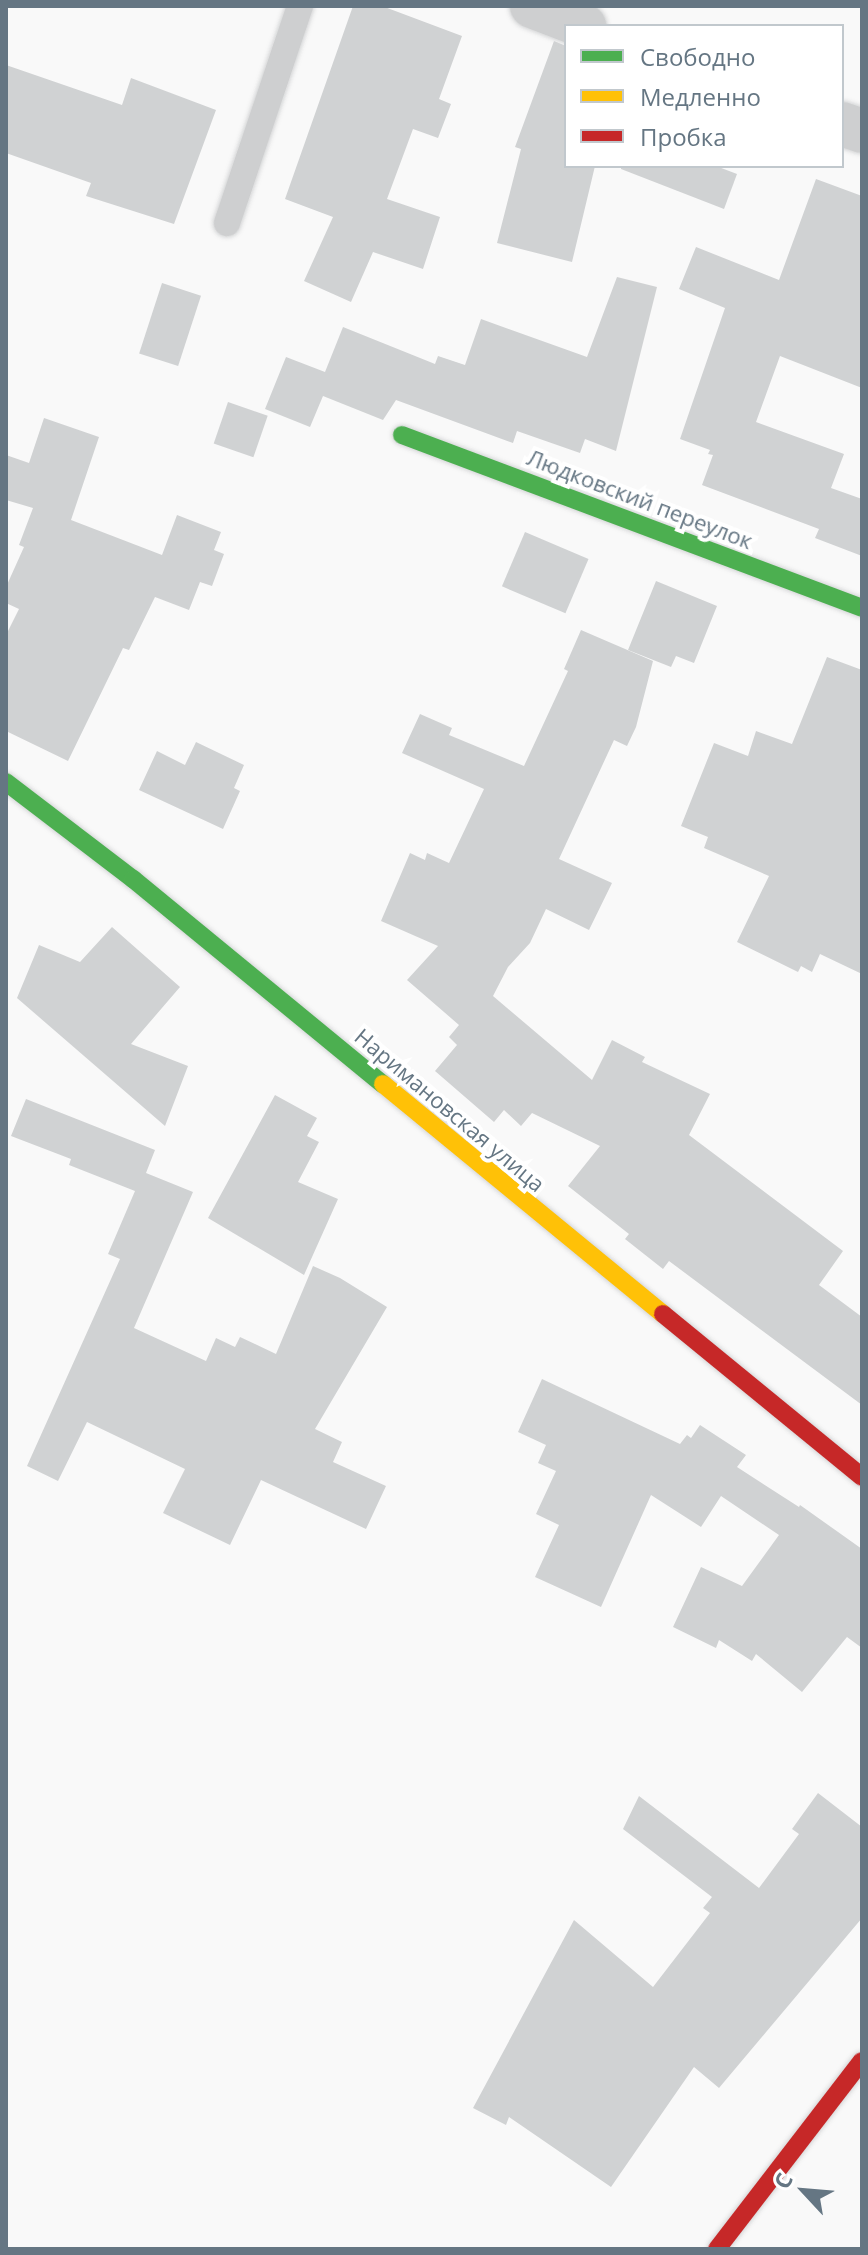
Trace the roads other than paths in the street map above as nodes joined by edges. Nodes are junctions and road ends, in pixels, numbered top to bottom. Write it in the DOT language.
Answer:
graph roads {
  1 [pos="300,6"];
  2 [pos="532,6"];
  3 [pos="579,24"];
  4 [pos="227,223"];
  5 [pos="402,435"];
  6 [pos="862,608"];
  7 [pos="6,782"];
  8 [pos="862,1477"];
  9 [pos="862,2061"];
  10 [pos="717,2249"];
  1 -- 4 [label="lane"];
  2 -- 3 [label="street"];
  5 -- 6 [label="main road, Людковский переулок"];
  7 -- 8 [label="main road, Наримановская улица"];
  9 -- 10 [label="main road"];
}
